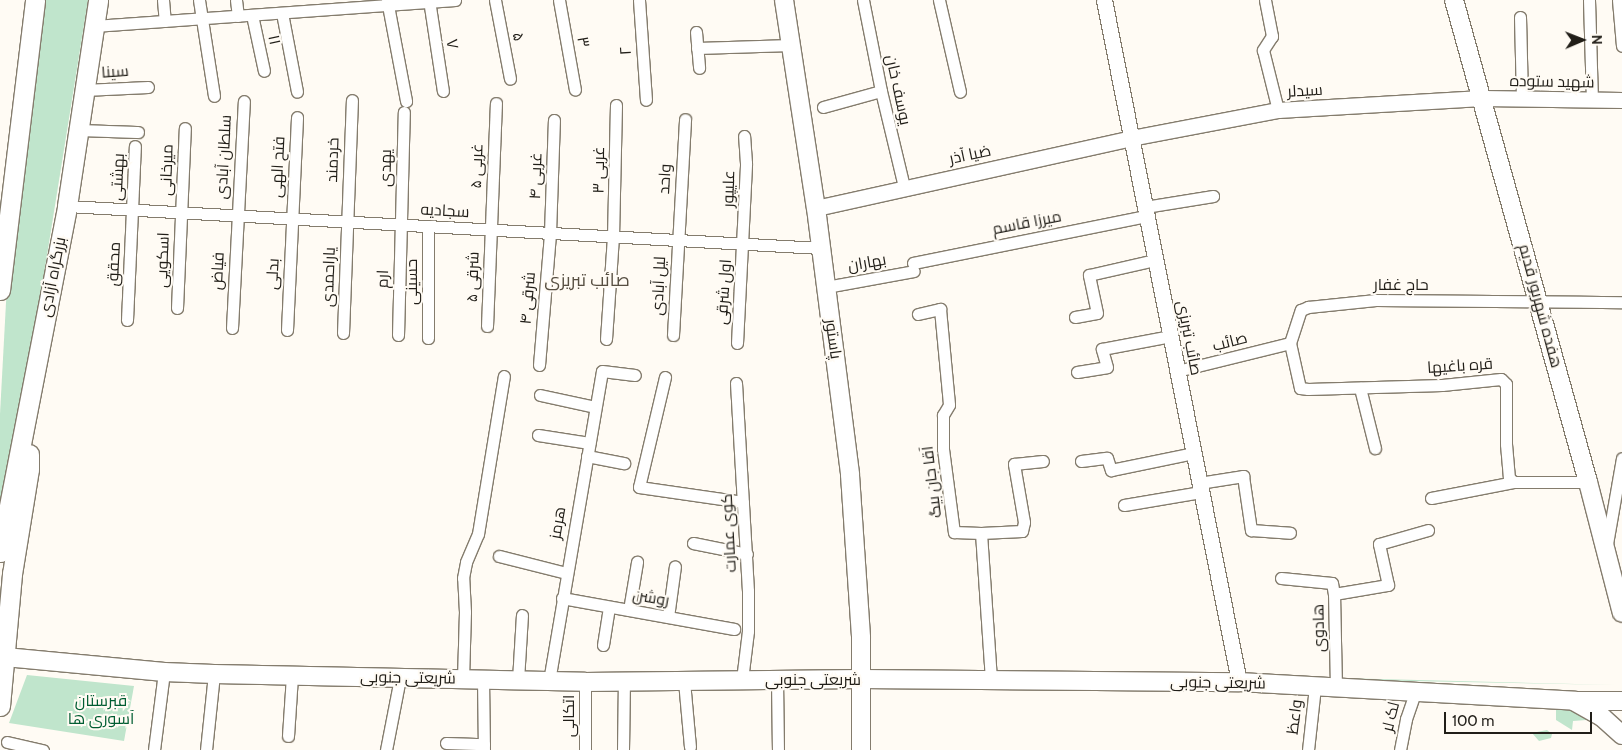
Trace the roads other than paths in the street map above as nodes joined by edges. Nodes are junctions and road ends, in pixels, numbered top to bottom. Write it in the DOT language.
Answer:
graph roads {
  1 [pos="35,0"];
  2 [pos="98,0"];
  3 [pos="163,0"];
  4 [pos="199,0"];
  5 [pos="236,0"];
  6 [pos="455,0"];
  7 [pos="495,0"];
  8 [pos="559,0"];
  9 [pos="639,0"];
  10 [pos="784,0"];
  11 [pos="863,0"];
  12 [pos="939,0"];
  13 [pos="1104,0"];
  14 [pos="1265,0"];
  15 [pos="1454,0"];
  16 [pos="1589,0"];
  17 [pos="1618,0"];
  18 [pos="429,1"];
  19 [pos="387,2"];
  20 [pos="296,6"];
  21 [pos="282,13"];
  22 [pos="252,15"];
  23 [pos="238,16"];
  24 [pos="1520,17"];
  25 [pos="200,18"];
  26 [pos="165,21"];
  27 [pos="94,26"];
  28 [pos="696,32"];
  29 [pos="791,46"];
  30 [pos="1622,46"];
  31 [pos="697,48"];
  32 [pos="698,68"];
  33 [pos="264,71"];
  34 [pos="510,79"];
  35 [pos="148,86"];
  36 [pos="84,90"];
  37 [pos="575,90"];
  38 [pos="443,91"];
  39 [pos="881,91"];
  40 [pos="296,92"];
  41 [pos="960,92"];
  42 [pos="214,96"];
  43 [pos="1482,98"];
  44 [pos="1522,99"];
  45 [pos="352,100"];
  46 [pos="646,100"];
  47 [pos="1592,100"];
  48 [pos="1622,100"];
  49 [pos="244,101"];
  50 [pos="496,103"];
  51 [pos="616,105"];
  52 [pos="823,107"];
  53 [pos="1278,110"];
  54 [pos="297,117"];
  55 [pos="554,120"];
  56 [pos="684,120"];
  57 [pos="185,128"];
  58 [pos="78,130"];
  59 [pos="138,132"];
  60 [pos="744,136"];
  61 [pos="1131,138"];
  62 [pos="136,146"];
  63 [pos="904,187"];
  64 [pos="1213,196"];
  65 [pos="66,206"];
  66 [pos="816,208"];
  67 [pos="132,210"];
  68 [pos="1146,212"];
  69 [pos="181,213"];
  70 [pos="238,216"];
  71 [pos="292,219"];
  72 [pos="347,222"];
  73 [pos="401,225"];
  74 [pos="428,226"];
  75 [pos="491,230"];
  76 [pos="550,233"];
  77 [pos="613,236"];
  78 [pos="678,240"];
  79 [pos="743,244"];
  80 [pos="821,248"];
  81 [pos="1156,260"];
  82 [pos="913,267"];
  83 [pos="826,287"];
  84 [pos="0,290"];
  85 [pos="1538,302"];
  86 [pos="1622,302"];
  87 [pos="177,308"];
  88 [pos="918,314"];
  89 [pos="1075,317"];
  90 [pos="127,320"];
  91 [pos="487,326"];
  92 [pos="232,328"];
  93 [pos="287,330"];
  94 [pos="343,333"];
  95 [pos="398,335"];
  96 [pos="673,335"];
  97 [pos="1170,336"];
  98 [pos="428,338"];
  99 [pos="606,339"];
  100 [pos="737,343"];
  101 [pos="1290,343"];
  102 [pos="539,365"];
  103 [pos="1178,371"];
  104 [pos="1077,372"];
  105 [pos="635,375"];
  106 [pos="504,376"];
  107 [pos="665,377"];
  108 [pos="736,383"];
  109 [pos="1360,388"];
  110 [pos="540,395"];
  111 [pos="29,406"];
  112 [pos="596,407"];
  113 [pos="538,435"];
  114 [pos="589,443"];
  115 [pos="1374,448"];
  116 [pos="1194,453"];
  117 [pos="587,456"];
  118 [pos="1622,458"];
  119 [pos="1043,461"];
  120 [pos="1080,461"];
  121 [pos="624,463"];
  122 [pos="1514,482"];
  123 [pos="1588,482"];
  124 [pos="1200,487"];
  125 [pos="1431,498"];
  126 [pos="743,502"];
  127 [pos="1124,505"];
  128 [pos="1428,530"];
  129 [pos="1290,532"];
  130 [pos="981,533"];
  131 [pos="693,543"];
  132 [pos="1606,548"];
  133 [pos="0,552"];
  134 [pos="747,554"];
  135 [pos="499,556"];
  136 [pos="638,562"];
  137 [pos="674,566"];
  138 [pos="566,573"];
  139 [pos="1281,578"];
  140 [pos="1334,594"];
  141 [pos="562,598"];
  142 [pos="609,607"];
  143 [pos="629,610"];
  144 [pos="1622,612"];
  145 [pos="522,615"];
  146 [pos="668,617"];
  147 [pos="734,629"];
  148 [pos="602,645"];
  149 [pos="2,652"];
  150 [pos="164,672"];
  151 [pos="214,674"];
  152 [pos="292,676"];
  153 [pos="400,678"];
  154 [pos="463,679"];
  155 [pos="861,679"];
  156 [pos="483,680"];
  157 [pos="518,680"];
  158 [pos="742,680"];
  159 [pos="776,680"];
  160 [pos="991,680"];
  161 [pos="549,681"];
  162 [pos="624,681"];
  163 [pos="684,681"];
  164 [pos="585,682"];
  165 [pos="1239,682"];
  166 [pos="1315,687"];
  167 [pos="1336,688"];
  168 [pos="1415,693"];
  169 [pos="1575,701"];
  170 [pos="1622,701"];
  171 [pos="0,702"];
  172 [pos="1622,735"];
  173 [pos="288,736"];
  174 [pos="7,742"];
  175 [pos="446,743"];
  176 [pos="484,747"];
  177 [pos="690,747"];
  178 [pos="43,750"];
  179 [pos="154,750"];
  180 [pos="206,750"];
  181 [pos="386,750"];
  182 [pos="585,750"];
  183 [pos="623,750"];
  184 [pos="778,750"];
  185 [pos="860,750"];
  186 [pos="1308,750"];
  187 [pos="1400,750"];
  1 -- 84 [label="highway"];
  2 -- 27 [label="highway, بزرگراه آزادی"];
  3 -- 26 [label="street"];
  4 -- 25 [label="street"];
  5 -- 23 [label="street"];
  6 -- 18 [label="street"];
  7 -- 34 [label="street, ۵"];
  8 -- 37 [label="street, ۳"];
  9 -- 46 [label="street, ۲"];
  10 -- 29 [label="main road, پاستور"];
  11 -- 39 [label="street, یوسف خان"];
  12 -- 41 [label="street"];
  13 -- 61 [label="main road, صائب تبریزی"];
  14 -- 53 [label="street"];
  15 -- 43 [label="main road, هفده شهریور قدیم"];
  16 -- 47 [label="street"];
  17 -- 30 [label="street"];
  18 -- 19 [label="street"];
  18 -- 38 [label="street, ۷"];
  19 -- 20 [label="street"];
  19 -- 73 [label="street, یهدی"];
  20 -- 21 [label="street"];
  21 -- 22 [label="street"];
  21 -- 40 [label="street"];
  22 -- 23 [label="street"];
  22 -- 33 [label="street, ۱۱"];
  23 -- 25 [label="street"];
  24 -- 44 [label="street"];
  25 -- 26 [label="street"];
  25 -- 42 [label="street"];
  26 -- 27 [label="street"];
  27 -- 36 [label="highway, بزرگراه آزادی"];
  28 -- 31 [label="street"];
  29 -- 31 [label="street"];
  29 -- 66 [label="main road, پاستور"];
  31 -- 32 [label="street"];
  35 -- 36 [label="street, سینا"];
  36 -- 58 [label="highway, بزرگراه آزادی"];
  39 -- 52 [label="street"];
  39 -- 63 [label="street, یوسف خان"];
  43 -- 44 [label="main road, شهید ستوده"];
  43 -- 53 [label="main road, سیدلر"];
  43 -- 85 [label="main road, هفده شهریور قدیم"];
  44 -- 47 [label="main road, شهید ستوده"];
  45 -- 72 [label="street, خردمند"];
  47 -- 48 [label="main road, شهید ستوده"];
  49 -- 70 [label="street, سلطان آبادی"];
  50 -- 75 [label="street, ۵ غربی"];
  51 -- 77 [label="street, ۳ غربی"];
  53 -- 61 [label="main road, سیدلر"];
  54 -- 71 [label="street, فتح الهی"];
  55 -- 76 [label="street, ۴ غربی"];
  56 -- 78 [label="street, واحد"];
  57 -- 69 [label="street, میرخانی"];
  58 -- 59 [label="street"];
  58 -- 65 [label="highway, بزرگراه آزادی"];
  60 -- 79 [label="street, علیپور"];
  61 -- 63 [label="main road, ضیا آذر"];
  61 -- 68 [label="main road, صائب تبریزی"];
  62 -- 67 [label="street, بهشتی"];
  63 -- 66 [label="main road, ضیا آذر"];
  64 -- 68 [label="street, میرزا قاسم"];
  65 -- 67 [label="street, سجادیه"];
  65 -- 111 [label="highway, بزرگراه آزادی"];
  66 -- 80 [label="main road, پاستور"];
  67 -- 69 [label="street, سجادیه"];
  67 -- 90 [label="street, محقق"];
  68 -- 81 [label="main road, صائب تبریزی"];
  68 -- 82 [label="street, میرزا قاسم"];
  69 -- 70 [label="street, سجادیه"];
  69 -- 87 [label="street, اسکویی"];
  70 -- 71 [label="street, سجادیه"];
  70 -- 92 [label="street, فیاض"];
  71 -- 72 [label="street, سجادیه"];
  71 -- 93 [label="street, بدلی"];
  72 -- 73 [label="street, سجادیه"];
  72 -- 94 [label="street, یاراحمدی"];
  73 -- 74 [label="street, سجادیه"];
  73 -- 95 [label="street, ارم"];
  74 -- 75 [label="street, سجادیه"];
  74 -- 98 [label="street, حسینی"];
  75 -- 76 [label="street, سجادیه"];
  75 -- 91 [label="street, ۵ شرقی"];
  76 -- 77 [label="street, سجادیه"];
  76 -- 102 [label="street, ۴ شرقی"];
  77 -- 78 [label="street, سجادیه"];
  77 -- 99 [label="street, ۳ غربی"];
  78 -- 79 [label="street, سجادیه"];
  78 -- 96 [label="street, لیل آبادی"];
  79 -- 80 [label="street, سجادیه"];
  79 -- 100 [label="street, اول شرقی"];
  80 -- 83 [label="main road, پاستور"];
  81 -- 89 [label="street"];
  81 -- 97 [label="main road, صائب تبریزی"];
  82 -- 83 [label="street, بهاران"];
  83 -- 155 [label="main road, پاستور"];
  85 -- 86 [label="street, حاج غفار"];
  85 -- 101 [label="street, حاج غفار"];
  85 -- 123 [label="main road, هفده شهریور قدیم"];
  88 -- 130 [label="street, آقا جان بیگ"];
  97 -- 103 [label="main road, صائب تبریزی"];
  97 -- 104 [label="street"];
  101 -- 103 [label="street, صائب"];
  101 -- 109 [label="street, قره باغیها"];
  103 -- 116 [label="main road, صائب تبریزی"];
  105 -- 112 [label="street, هرمز"];
  106 -- 154 [label="street"];
  107 -- 126 [label="street"];
  108 -- 126 [label="street, کوی عمارت"];
  109 -- 115 [label="street"];
  109 -- 122 [label="street, قره باغیها"];
  110 -- 112 [label="street"];
  111 -- 133 [label="highway, بزرگراه آزادی"];
  111 -- 149 [label="highway"];
  112 -- 114 [label="street, هرمز"];
  113 -- 114 [label="street"];
  114 -- 117 [label="street, هرمز"];
  116 -- 120 [label="street"];
  116 -- 124 [label="main road, صائب تبریزی"];
  117 -- 121 [label="street"];
  117 -- 138 [label="street, هرمز"];
  118 -- 132 [label="street"];
  119 -- 130 [label="street"];
  122 -- 123 [label="street"];
  122 -- 125 [label="street"];
  123 -- 132 [label="main road, هفده شهریور قدیم"];
  124 -- 127 [label="street"];
  124 -- 129 [label="street"];
  124 -- 165 [label="main road, صائب تبریزی"];
  126 -- 134 [label="street, کوی عمارت"];
  128 -- 140 [label="street, هادوی"];
  130 -- 160 [label="street"];
  131 -- 134 [label="street"];
  132 -- 144 [label="main road, هفده شهریور قدیم"];
  134 -- 158 [label="street, کوی عمارت"];
  135 -- 138 [label="street"];
  136 -- 143 [label="street"];
  137 -- 146 [label="street"];
  138 -- 141 [label="street, هرمز"];
  139 -- 140 [label="street"];
  140 -- 167 [label="street, هادوی"];
  141 -- 142 [label="street, روشن"];
  141 -- 161 [label="street, هرمز"];
  142 -- 143 [label="street, روشن"];
  142 -- 148 [label="street"];
  143 -- 146 [label="street, روشن"];
  145 -- 157 [label="street"];
  146 -- 147 [label="street, روشن"];
  149 -- 150 [label="main road, شریعتی جنوبی"];
  149 -- 171 [label="highway"];
  150 -- 151 [label="main road, شریعتی جنوبی"];
  150 -- 179 [label="street"];
  151 -- 152 [label="main road, شریعتی جنوبی"];
  151 -- 180 [label="street"];
  152 -- 153 [label="main road, شریعتی جنوبی"];
  152 -- 173 [label="street"];
  153 -- 154 [label="main road, شریعتی جنوبی"];
  153 -- 181 [label="street"];
  154 -- 156 [label="main road, شریعتی جنوبی"];
  155 -- 159 [label="main road, شریعتی جنوبی"];
  155 -- 160 [label="main road, شریعتی جنوبی"];
  155 -- 185 [label="main road, پاستور"];
  156 -- 157 [label="main road, شریعتی جنوبی"];
  156 -- 176 [label="street"];
  157 -- 161 [label="main road, شریعتی جنوبی"];
  158 -- 159 [label="main road, شریعتی جنوبی"];
  158 -- 163 [label="main road, شریعتی جنوبی"];
  159 -- 184 [label="street"];
  160 -- 165 [label="main road, شریعتی جنوبی"];
  161 -- 164 [label="main road, شریعتی جنوبی"];
  162 -- 163 [label="main road, شریعتی جنوبی"];
  162 -- 164 [label="main road, شریعتی جنوبی"];
  162 -- 183 [label="street"];
  163 -- 177 [label="street"];
  164 -- 182 [label="street, اتکالی"];
  165 -- 166 [label="main road, شریعتی جنوبی"];
  166 -- 167 [label="main road, شریعتی جنوبی"];
  166 -- 186 [label="street, واعظ"];
  167 -- 168 [label="main road, شریعتی جنوبی"];
  168 -- 169 [label="main road, شریعتی جنوبی"];
  168 -- 187 [label="street, لک لر"];
  169 -- 170 [label="main road, شریعتی جنوبی"];
  169 -- 172 [label="main road"];
  174 -- 178 [label="street"];
  175 -- 176 [label="street"];
}
